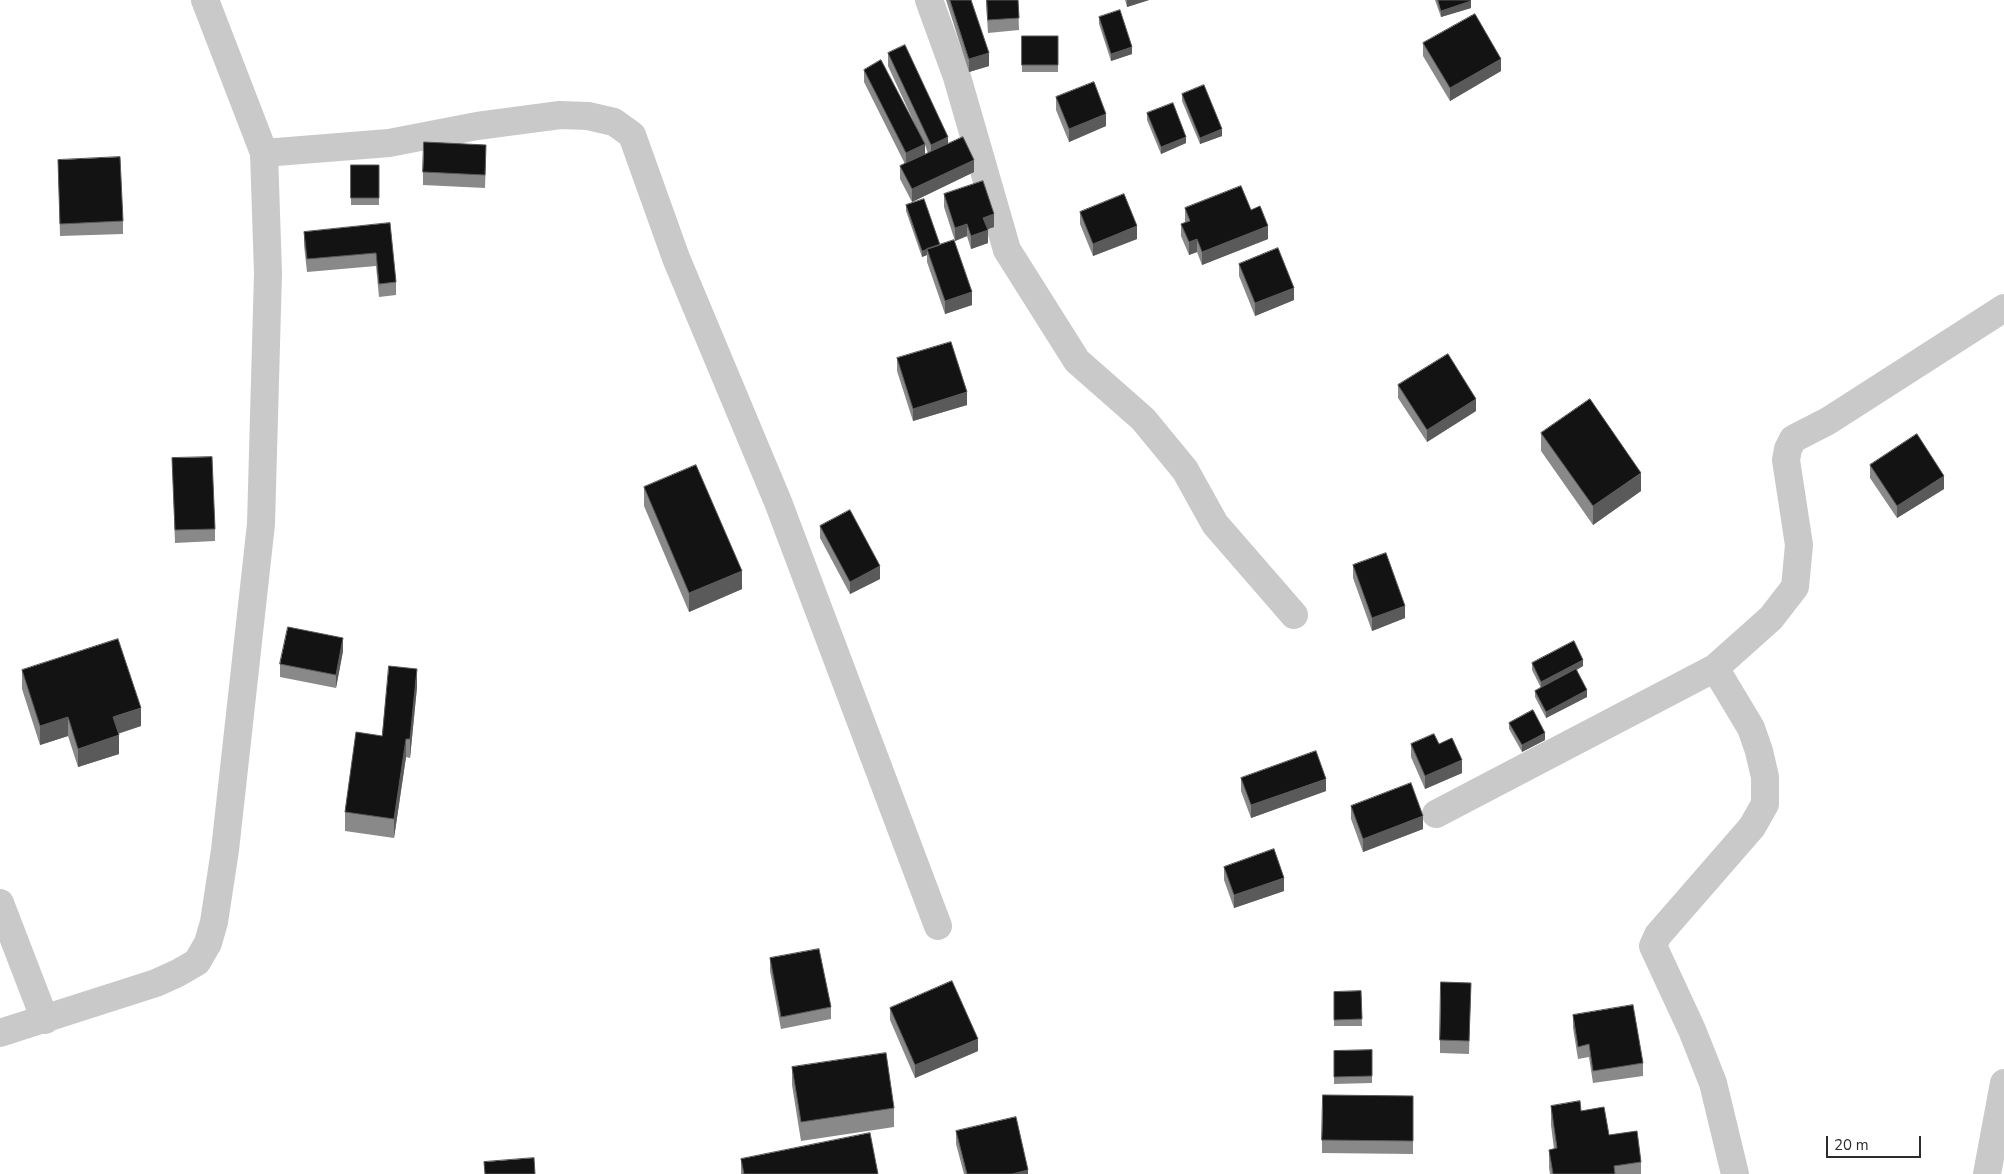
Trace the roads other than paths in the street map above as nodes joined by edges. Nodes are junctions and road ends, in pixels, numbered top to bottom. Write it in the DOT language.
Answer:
graph roads {
  1 [pos="205,0"];
  2 [pos="929,0"];
  3 [pos="264,153"];
  4 [pos="2004,308"];
  5 [pos="1294,615"];
  6 [pos="1715,668"];
  7 [pos="1436,814"];
  8 [pos="0,903"];
  9 [pos="938,926"];
  10 [pos="45,1020"];
  11 [pos="0,1033"];
  12 [pos="2004,1083"];
  13 [pos="1734,1174"];
  14 [pos="1987,1174"];
  1 -- 3 [label="street"];
  2 -- 5 [label="street"];
  3 -- 9 [label="street"];
  3 -- 10 [label="street"];
  4 -- 6 [label="street"];
  6 -- 7 [label="street"];
  6 -- 13 [label="street"];
  8 -- 10 [label="street"];
  10 -- 11 [label="street"];
  12 -- 14 [label="street"];
}
